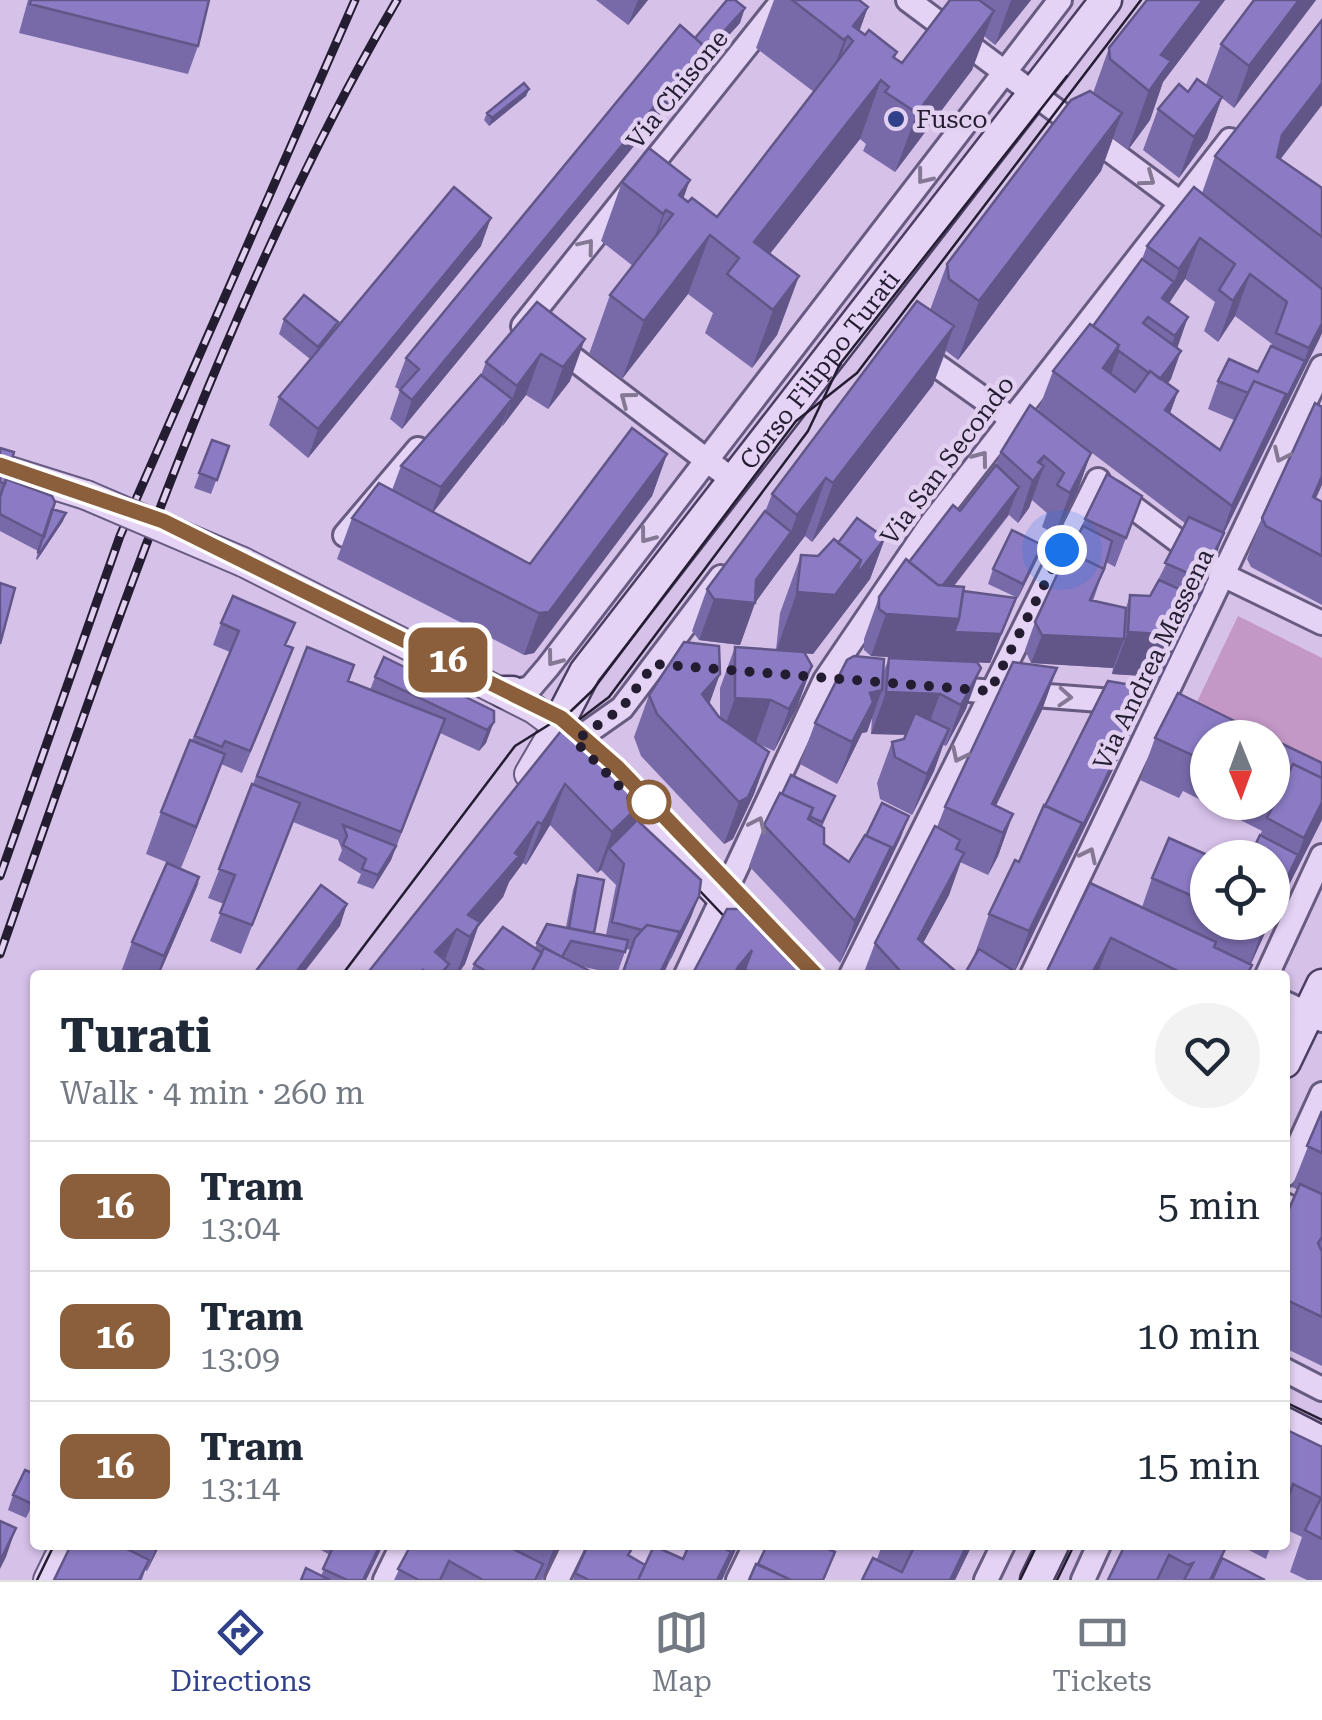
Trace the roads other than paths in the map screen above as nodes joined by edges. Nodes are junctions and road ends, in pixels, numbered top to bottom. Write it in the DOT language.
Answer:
graph roads {
  1 [pos="783,0"];
  2 [pos="908,0"];
  3 [pos="1060,0"];
  4 [pos="1106,0"];
  5 [pos="1006,74"];
  6 [pos="1035,95"];
  7 [pos="1085,100"];
  8 [pos="1069,122"];
  9 [pos="1240,128"];
  10 [pos="1055,142"];
  11 [pos="1182,204"];
  12 [pos="1217,230"];
  13 [pos="902,341"];
  14 [pos="1322,367"];
  15 [pos="1011,419"];
  16 [pos="435,428"];
  17 [pos="1042,441"];
  18 [pos="705,458"];
  19 [pos="0,468"];
  20 [pos="734,480"];
  21 [pos="345,534"];
  22 [pos="737,556"];
  23 [pos="1226,576"];
  24 [pos="588,615"];
  25 [pos="1322,623"];
  26 [pos="604,647"];
  27 [pos="816,679"];
  28 [pos="856,681"];
  29 [pos="914,686"];
  30 [pos="990,691"];
  31 [pos="508,692"];
  32 [pos="1170,708"];
  33 [pos="562,735"];
  34 [pos="512,794"];
  35 [pos="1322,856"];
  36 [pos="725,897"];
  37 [pos="688,970"];
  38 [pos="793,970"];
  39 [pos="853,970"];
  40 [pos="1035,970"];
  41 [pos="1268,970"];
  42 [pos="1322,985"];
  43 [pos="1305,1012"];
  44 [pos="1290,1050"];
  45 [pos="1322,1094"];
  46 [pos="1290,1164"];
  47 [pos="1290,1206"];
  48 [pos="1322,1222"];
  49 [pos="1290,1373"];
  50 [pos="1322,1389"];
  51 [pos="1290,1425"];
  52 [pos="1322,1442"];
  53 [pos="63,1550"];
  54 [pos="400,1550"];
  55 [pos="572,1550"];
  56 [pos="753,1550"];
  57 [pos="1001,1550"];
  58 [pos="1050,1550"];
  59 [pos="1097,1550"];
  60 [pos="48,1580"];
  61 [pos="385,1580"];
  62 [pos="557,1580"];
  63 [pos="738,1580"];
  64 [pos="986,1580"];
  65 [pos="1036,1580"];
  66 [pos="1083,1580"];
  18 -- 1 [label="street, Via Chisone, one-way"];
  2 -- 5 [label="street"];
  3 -- 5 [label="street, Corso Filippo Turati"];
  4 -- 6 [label="main road, Corso Filippo Turati"];
  5 -- 6 [label="street"];
  5 -- 18 [label="street, Corso Filippo Turati, one-way"];
  6 -- 8 [label="street"];
  6 -- 20 [label="main road, Corso Filippo Turati"];
  7 -- 8 [label="street"];
  8 -- 10 [label="street"];
  8 -- 11 [label="street, one-way"];
  9 -- 11 [label="street, Via San Secondo"];
  11 -- 12 [label="street"];
  11 -- 15 [label="street, Via San Secondo"];
  13 -- 15 [label="street"];
  14 -- 23 [label="street, Via Andrea Massena, one-way"];
  15 -- 17 [label="street"];
  27 -- 15 [label="street, Via San Secondo, one-way"];
  16 -- 21 [label="street"];
  18 -- 20 [label="street"];
  18 -- 24 [label="street, Corso Filippo Turati, one-way"];
  19 -- 31 [label="street, bridge"];
  20 -- 26 [label="main road, Corso Filippo Turati"];
  22 -- 33 [label="street"];
  23 -- 25 [label="street"];
  23 -- 30 [label="street"];
  23 -- 32 [label="street, Via Andrea Massena"];
  24 -- 26 [label="street"];
  24 -- 31 [label="street, Corso Filippo Turati, one-way"];
  26 -- 33 [label="main road, Corso Filippo Turati"];
  27 -- 28 [label="street"];
  36 -- 27 [label="street, Via San Secondo, one-way"];
  29 -- 30 [label="street"];
  30 -- 32 [label="street, one-way"];
  30 -- 39 [label="street, one-way"];
  31 -- 33 [label="street"];
  40 -- 32 [label="street, Via Andrea Massena, one-way"];
  33 -- 34 [label="street"];
  33 -- 36 [label="main road"];
  35 -- 41 [label="street"];
  36 -- 37 [label="street, Via San Secondo"];
  36 -- 38 [label="main road"];
  42 -- 43 [label="main road"];
  43 -- 44 [label="main road"];
  45 -- 46 [label="street"];
  47 -- 48 [label="street"];
  49 -- 50 [label="street"];
  51 -- 52 [label="main road"];
  53 -- 60 [label="street"];
  54 -- 61 [label="street"];
  55 -- 62 [label="street"];
  56 -- 63 [label="street"];
  57 -- 64 [label="street"];
  58 -- 65 [label="main road"];
  59 -- 66 [label="street"];
}
